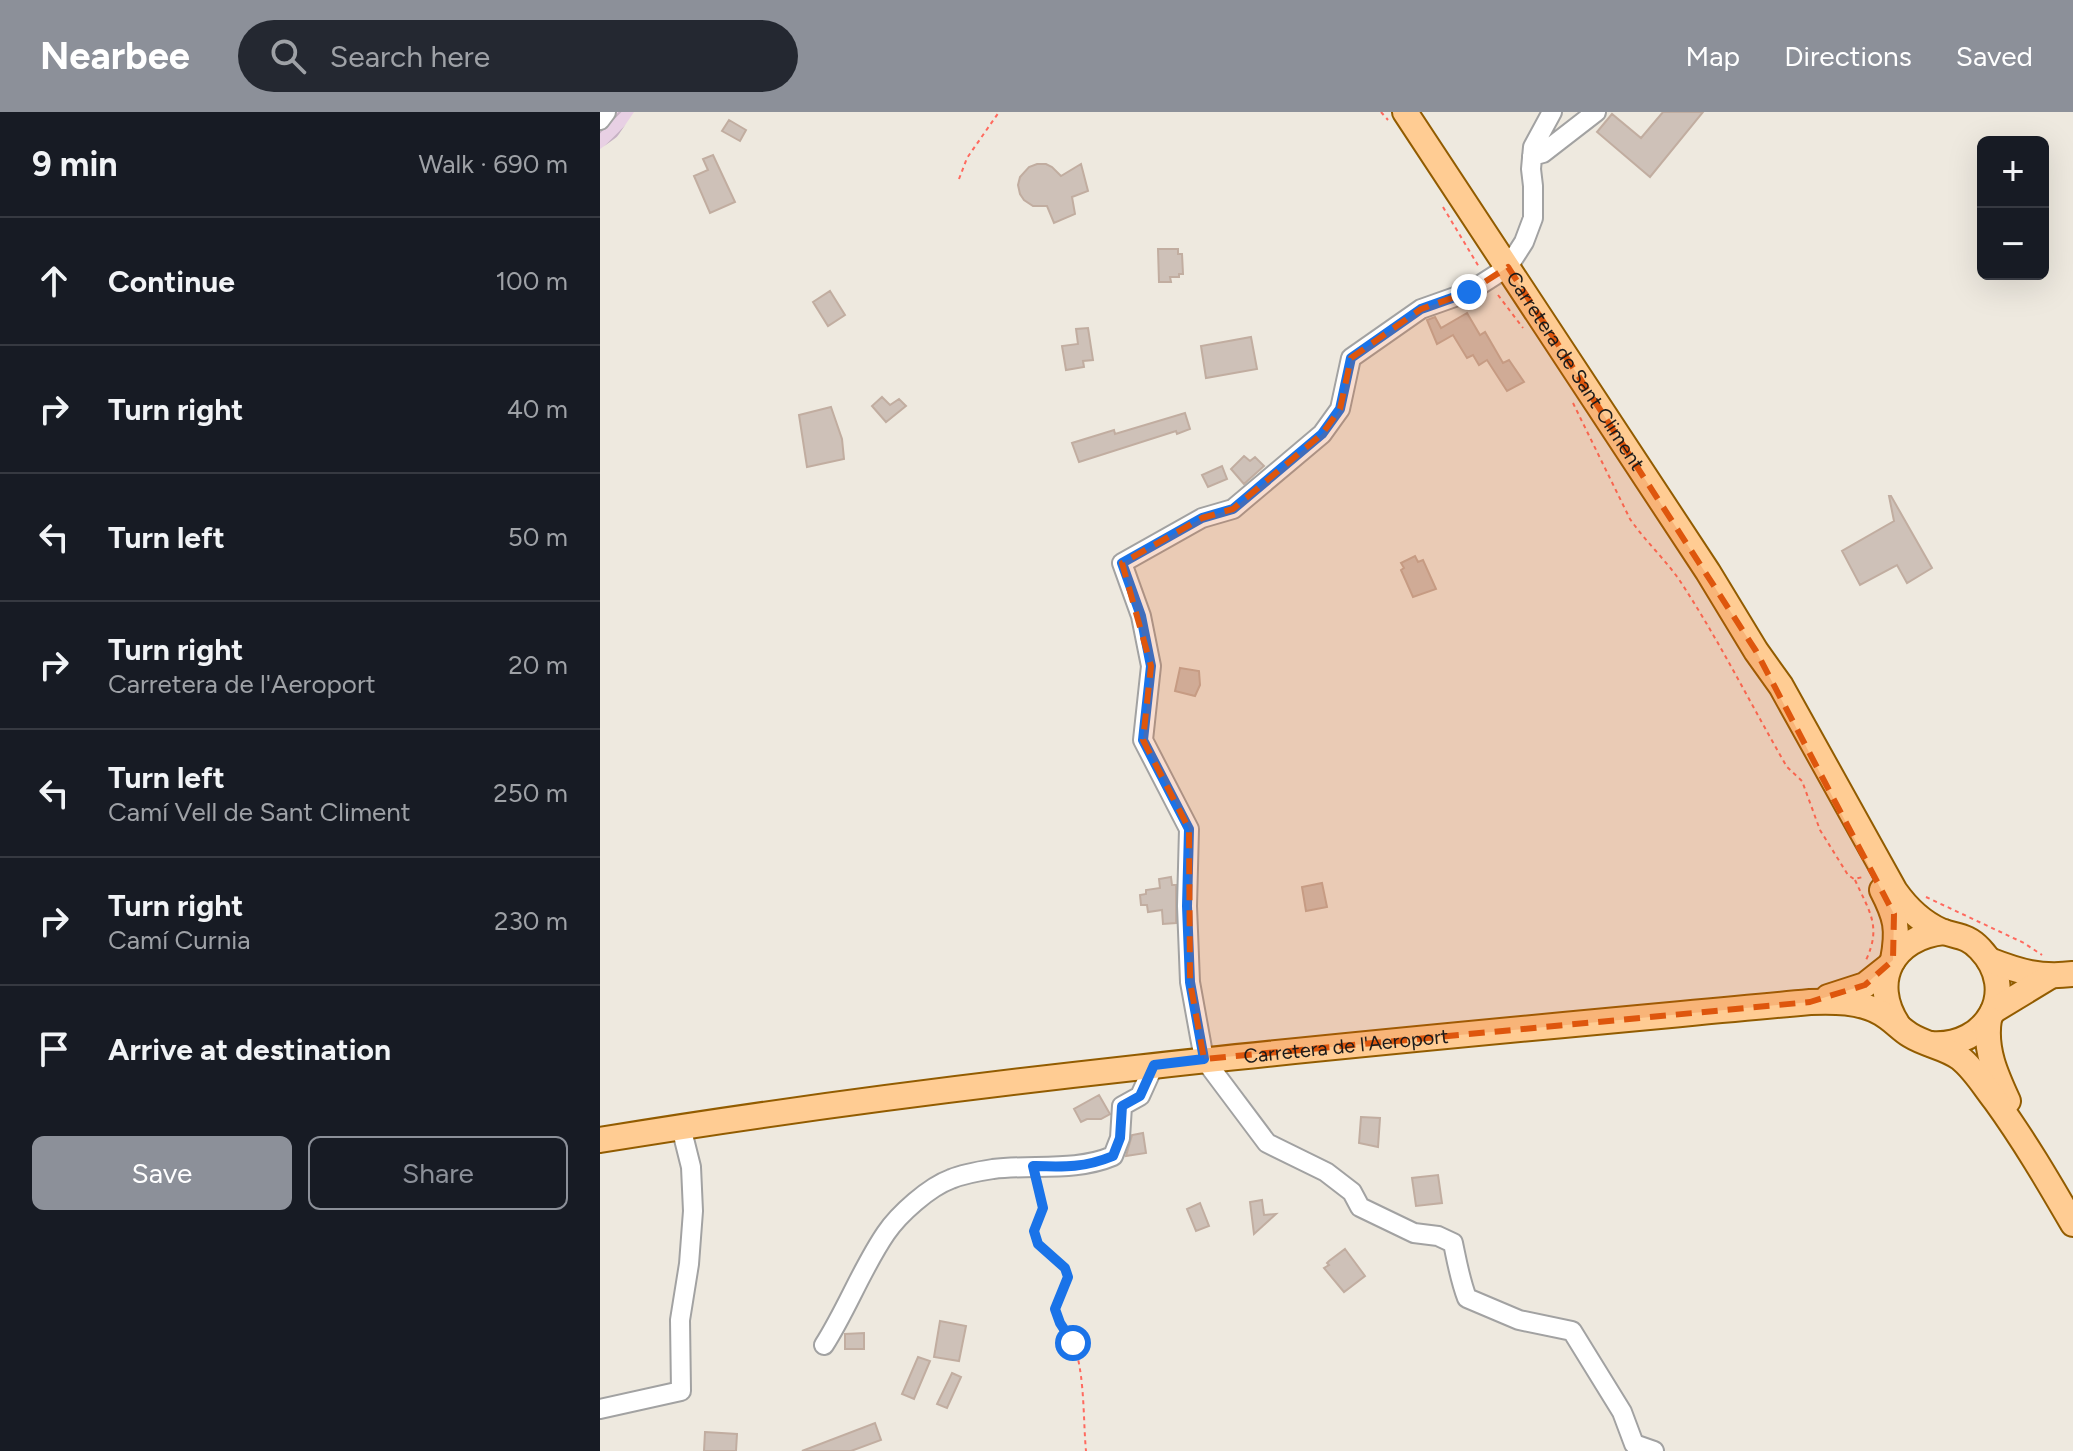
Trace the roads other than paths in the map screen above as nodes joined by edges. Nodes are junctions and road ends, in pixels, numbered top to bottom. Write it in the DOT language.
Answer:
graph roads {
  1 [pos="606,112"];
  2 [pos="1405,112"];
  3 [pos="1552,112"];
  4 [pos="1596,112"];
  5 [pos="600,120"];
  6 [pos="1532,156"];
  7 [pos="1508,267"];
  8 [pos="1750,642"];
  9 [pos="1944,932"];
  10 [pos="1989,960"];
  11 [pos="1883,962"];
  12 [pos="2061,975"];
  13 [pos="1810,1002"];
  14 [pos="1991,1015"];
  15 [pos="1898,1025"];
  16 [pos="1931,1044"];
  17 [pos="1204,1059"];
  18 [pos="1154,1065"];
  19 [pos="681,1127"];
  20 [pos="600,1140"];
  21 [pos="2033,1154"];
  22 [pos="2073,1224"];
  23 [pos="824,1345"];
  24 [pos="600,1409"];
  25 [pos="1654,1451"];
  1 -- 5 [label="street"];
  2 -- 7 [label="main road, Carretera de Sant Climent"];
  3 -- 6 [label="street"];
  4 -- 6 [label="street"];
  6 -- 7 [label="street"];
  7 -- 8 [label="main road, Carretera de Sant Climent"];
  7 -- 17 [label="street"];
  8 -- 9 [label="main road"];
  8 -- 11 [label="main road"];
  9 -- 10 [label="main road"];
  9 -- 11 [label="main road"];
  10 -- 12 [label="main road"];
  10 -- 14 [label="main road"];
  11 -- 13 [label="main road"];
  11 -- 15 [label="main road"];
  12 -- 14 [label="main road"];
  13 -- 15 [label="main road"];
  13 -- 17 [label="main road, Carretera de l'Aeroport"];
  14 -- 16 [label="main road"];
  14 -- 21 [label="main road"];
  15 -- 16 [label="main road"];
  16 -- 21 [label="main road"];
  17 -- 18 [label="main road, Carretera de l'Aeroport"];
  17 -- 25 [label="street"];
  18 -- 19 [label="main road, Carretera de l'Aeroport"];
  18 -- 23 [label="street"];
  19 -- 20 [label="main road, Carretera de l'Aeroport"];
  19 -- 24 [label="street"];
  21 -- 22 [label="main road"];
}
